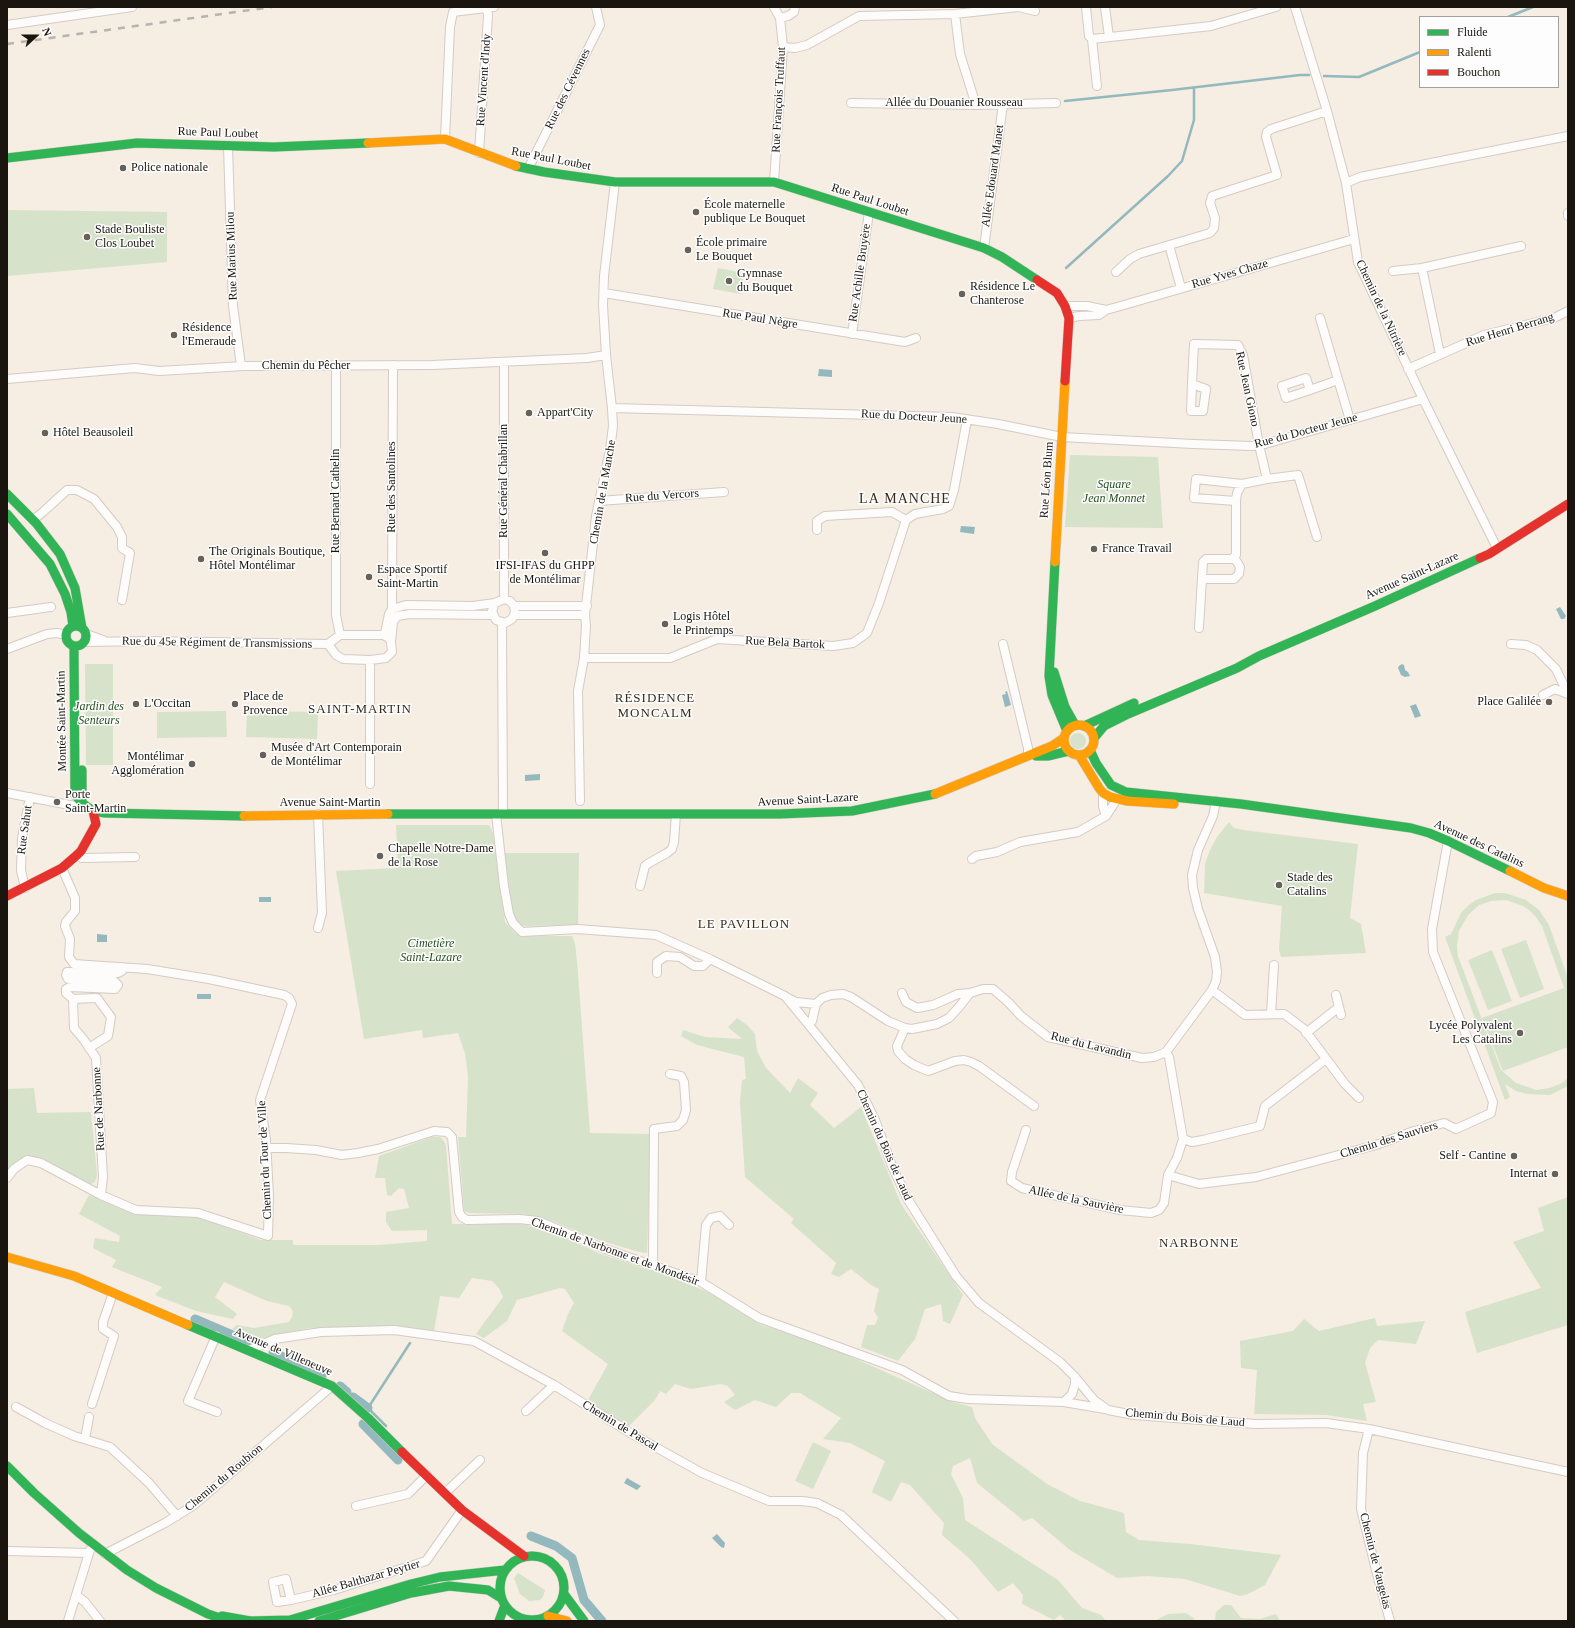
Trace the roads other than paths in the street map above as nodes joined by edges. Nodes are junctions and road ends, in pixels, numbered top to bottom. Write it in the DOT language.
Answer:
graph roads {
  1 [pos="132,7"];
  2 [pos="491,7"];
  3 [pos="596,7"];
  4 [pos="774,7"];
  5 [pos="795,7"];
  6 [pos="1019,7"];
  7 [pos="1086,7"];
  8 [pos="1105,7"];
  9 [pos="1276,7"];
  10 [pos="1295,7"];
  11 [pos="454,10"];
  12 [pos="1035,11"];
  13 [pos="955,14"];
  14 [pos="780,18"];
  15 [pos="7,25"];
  16 [pos="1109,38"];
  17 [pos="1092,39"];
  18 [pos="783,47"];
  19 [pos="1097,86"];
  20 [pos="1056,103"];
  21 [pos="851,104"];
  22 [pos="1003,104"];
  23 [pos="976,105"];
  24 [pos="1327,111"];
  25 [pos="1568,136"];
  26 [pos="445,139"];
  27 [pos="228,146"];
  28 [pos="479,153"];
  29 [pos="7,158"];
  30 [pos="528,169"];
  31 [pos="615,182"];
  32 [pos="774,182"];
  33 [pos="1346,183"];
  34 [pos="869,212"];
  35 [pos="1568,213"];
  36 [pos="1568,216"];
  37 [pos="1354,239"];
  38 [pos="1169,245"];
  39 [pos="1521,246"];
  40 [pos="984,248"];
  41 [pos="1422,268"];
  42 [pos="1393,271"];
  43 [pos="1116,272"];
  44 [pos="1181,288"];
  45 [pos="604,293"];
  46 [pos="1065,306"];
  47 [pos="1106,310"];
  48 [pos="1568,311"];
  49 [pos="1069,318"];
  50 [pos="1320,318"];
  51 [pos="852,334"];
  52 [pos="916,338"];
  53 [pos="1440,354"];
  54 [pos="606,355"];
  55 [pos="504,362"];
  56 [pos="393,365"];
  57 [pos="241,366"];
  58 [pos="336,366"];
  59 [pos="1408,369"];
  60 [pos="7,379"];
  61 [pos="1338,380"];
  62 [pos="1192,384"];
  63 [pos="1310,390"];
  64 [pos="1423,399"];
  65 [pos="612,408"];
  66 [pos="967,420"];
  67 [pos="1350,420"];
  68 [pos="1062,437"];
  69 [pos="1259,445"];
  70 [pos="1267,479"];
  71 [pos="1242,484"];
  72 [pos="724,492"];
  73 [pos="7,494"];
  74 [pos="600,501"];
  75 [pos="1236,501"];
  76 [pos="1568,504"];
  77 [pos="7,514"];
  78 [pos="33,520"];
  79 [pos="906,520"];
  80 [pos="817,530"];
  81 [pos="1317,537"];
  82 [pos="1497,548"];
  83 [pos="1234,557"];
  84 [pos="1202,579"];
  85 [pos="504,599"];
  86 [pos="122,600"];
  87 [pos="495,604"];
  88 [pos="514,606"];
  89 [pos="587,606"];
  90 [pos="51,607"];
  91 [pos="392,609"];
  92 [pos="7,613"];
  93 [pos="492,615"];
  94 [pos="514,615"];
  95 [pos="585,615"];
  96 [pos="502,623"];
  97 [pos="1199,628"];
  98 [pos="66,635"];
  99 [pos="340,635"];
  100 [pos="382,635"];
  101 [pos="80,637"];
  102 [pos="391,642"];
  103 [pos="328,644"];
  104 [pos="1003,644"];
  105 [pos="1511,644"];
  106 [pos="7,649"];
  107 [pos="1259,656"];
  108 [pos="1050,657"];
  109 [pos="584,658"];
  110 [pos="370,660"];
  111 [pos="1568,694"];
  112 [pos="1543,695"];
  113 [pos="1080,726"];
  114 [pos="1066,734"];
  115 [pos="1094,738"];
  116 [pos="1090,750"];
  117 [pos="1069,751"];
  118 [pos="1079,754"];
  119 [pos="1028,755"];
  120 [pos="370,784"];
  121 [pos="1111,785"];
  122 [pos="7,793"];
  123 [pos="1103,793"];
  124 [pos="30,797"];
  125 [pos="1117,799"];
  126 [pos="580,801"];
  127 [pos="82,803"];
  128 [pos="1216,804"];
  129 [pos="93,811"];
  130 [pos="116,813"];
  131 [pos="318,814"];
  132 [pos="500,814"];
  133 [pos="581,814"];
  134 [pos="676,814"];
  135 [pos="1106,816"];
  136 [pos="93,831"];
  137 [pos="1448,841"];
  138 [pos="77,855"];
  139 [pos="135,857"];
  140 [pos="972,859"];
  141 [pos="62,868"];
  142 [pos="640,886"];
  143 [pos="25,888"];
  144 [pos="7,896"];
  145 [pos="1568,896"];
  146 [pos="318,928"];
  147 [pos="710,959"];
  148 [pos="1274,965"];
  149 [pos="123,968"];
  150 [pos="657,973"];
  151 [pos="1212,990"];
  152 [pos="902,993"];
  153 [pos="970,993"];
  154 [pos="1336,995"];
  155 [pos="785,996"];
  156 [pos="73,999"];
  157 [pos="816,1004"];
  158 [pos="1339,1007"];
  159 [pos="1270,1014"];
  160 [pos="1341,1015"];
  161 [pos="808,1024"];
  162 [pos="905,1028"];
  163 [pos="1306,1032"];
  164 [pos="89,1048"];
  165 [pos="1166,1052"];
  166 [pos="1326,1059"];
  167 [pos="670,1074"];
  168 [pos="1359,1098"];
  169 [pos="1034,1106"];
  170 [pos="1026,1130"];
  171 [pos="1183,1139"];
  172 [pos="267,1148"];
  173 [pos="1168,1175"];
  174 [pos="7,1178"];
  175 [pos="101,1195"];
  176 [pos="729,1225"];
  177 [pos="7,1257"];
  178 [pos="653,1266"];
  179 [pos="701,1282"];
  180 [pos="113,1293"];
  181 [pos="216,1336"];
  182 [pos="250,1350"];
  183 [pos="1075,1377"];
  184 [pos="554,1385"];
  185 [pos="332,1386"];
  186 [pos="1064,1402"];
  187 [pos="92,1404"];
  188 [pos="16,1407"];
  189 [pos="1108,1410"];
  190 [pos="217,1412"];
  191 [pos="526,1412"];
  192 [pos="89,1417"];
  193 [pos="1369,1429"];
  194 [pos="85,1439"];
  195 [pos="480,1460"];
  196 [pos="7,1466"];
  197 [pos="1568,1472"];
  198 [pos="427,1476"];
  199 [pos="445,1493"];
  200 [pos="356,1506"];
  201 [pos="462,1510"];
  202 [pos="177,1516"];
  203 [pos="92,1543"];
  204 [pos="7,1551"];
  205 [pos="89,1553"];
  206 [pos="105,1554"];
  207 [pos="524,1556"];
  208 [pos="505,1570"];
  209 [pos="564,1594"];
  210 [pos="76,1595"];
  211 [pos="291,1600"];
  212 [pos="503,1602"];
  213 [pos="208,1614"];
  214 [pos="548,1616"];
  215 [pos="68,1621"];
  216 [pos="100,1621"];
  217 [pos="229,1621"];
  218 [pos="250,1621"];
  219 [pos="319,1621"];
  220 [pos="499,1621"];
  221 [pos="531,1621"];
  222 [pos="567,1621"];
  223 [pos="584,1621"];
  224 [pos="954,1621"];
  225 [pos="1390,1621"];
  1 -- 15 [label="street"];
  2 -- 11 [label="street"];
  2 -- 28 [label="street, Rue Vincent d'Indy"];
  3 -- 30 [label="street, Rue des Cévennes"];
  4 -- 14 [label="street, Rue François Truffaut"];
  5 -- 14 [label="street"];
  6 -- 12 [label="street"];
  6 -- 13 [label="street"];
  7 -- 17 [label="street"];
  8 -- 16 [label="street"];
  9 -- 16 [label="street"];
  10 -- 24 [label="street, Chemin de la Nitrière"];
  11 -- 26 [label="street"];
  13 -- 18 [label="street"];
  13 -- 23 [label="street"];
  14 -- 18 [label="street, Rue François Truffaut"];
  16 -- 17 [label="street"];
  17 -- 19 [label="street"];
  18 -- 32 [label="street, Rue François Truffaut"];
  20 -- 22 [label="street, Allée du Douanier Rousseau"];
  21 -- 23 [label="street, Allée du Douanier Rousseau"];
  22 -- 23 [label="street, Allée du Douanier Rousseau"];
  22 -- 40 [label="street, Allée Edouard Manet"];
  24 -- 33 [label="street, Chemin de la Nitrière"];
  24 -- 38 [label="street"];
  25 -- 33 [label="street"];
  26 -- 27 [label="main road, Rue Paul Loubet"];
  26 -- 28 [label="main road, Rue Paul Loubet"];
  27 -- 29 [label="main road, Rue Paul Loubet"];
  27 -- 57 [label="street, Rue Marius Milou"];
  28 -- 30 [label="main road, Rue Paul Loubet"];
  30 -- 31 [label="main road, Rue Paul Loubet"];
  31 -- 32 [label="main road, Rue Paul Loubet"];
  31 -- 45 [label="street, Chemin de la Manche"];
  32 -- 34 [label="main road, Rue Paul Loubet"];
  33 -- 37 [label="street, Chemin de la Nitrière"];
  34 -- 40 [label="main road, Rue Paul Loubet"];
  34 -- 51 [label="street, Rue Achille Bruyère"];
  35 -- 36 [label="street"];
  37 -- 44 [label="street, Rue Yves Chaze"];
  37 -- 59 [label="street, Chemin de la Nitrière"];
  38 -- 43 [label="street"];
  38 -- 44 [label="street"];
  39 -- 41 [label="street"];
  40 -- 46 [label="main road, Rue Paul Loubet"];
  41 -- 42 [label="street"];
  41 -- 53 [label="street"];
  44 -- 47 [label="street, Rue Yves Chaze"];
  45 -- 51 [label="street, Rue Paul Nègre"];
  45 -- 54 [label="street, Chemin de la Manche"];
  46 -- 47 [label="street, Rue Yves Chaze"];
  46 -- 49 [label="main road, Rue Léon Blum"];
  47 -- 49 [label="street, Rue Yves Chaze"];
  48 -- 53 [label="street, Rue Henri Berrang"];
  49 -- 68 [label="main road, Rue Léon Blum"];
  50 -- 61 [label="street"];
  51 -- 52 [label="street, Rue Paul Nègre"];
  53 -- 59 [label="street, Rue Henri Berrang"];
  54 -- 55 [label="street, Chemin du Pêcher"];
  54 -- 65 [label="street, Chemin de la Manche"];
  55 -- 56 [label="street, Chemin du Pêcher"];
  55 -- 85 [label="street, Rue Général Chabrillan"];
  56 -- 58 [label="street, Chemin du Pêcher"];
  56 -- 91 [label="street, Rue des Santolines"];
  57 -- 58 [label="street, Chemin du Pêcher"];
  57 -- 60 [label="street, Chemin du Pêcher"];
  58 -- 99 [label="street, Rue Bernard Cathelin"];
  59 -- 64 [label="street, Chemin de la Nitrière"];
  61 -- 63 [label="street"];
  61 -- 67 [label="street"];
  62 -- 69 [label="street, Rue Jean Giono"];
  64 -- 67 [label="street, Rue du Docteur Jeune"];
  64 -- 82 [label="street, Chemin de la Nitrière"];
  65 -- 66 [label="street, Rue du Docteur Jeune"];
  65 -- 74 [label="street, Chemin de la Manche"];
  66 -- 68 [label="street, Rue du Docteur Jeune"];
  66 -- 79 [label="street"];
  67 -- 69 [label="street, Rue du Docteur Jeune"];
  68 -- 69 [label="street, Rue du Docteur Jeune"];
  68 -- 108 [label="main road, Rue Léon Blum"];
  69 -- 70 [label="street"];
  70 -- 71 [label="street"];
  70 -- 81 [label="street"];
  71 -- 75 [label="street"];
  71 -- 75 [label="street"];
  72 -- 74 [label="street, Rue du Vercors"];
  73 -- 78 [label="main road"];
  74 -- 89 [label="street, Chemin de la Manche"];
  75 -- 83 [label="street"];
  76 -- 82 [label="main road, Avenue Saint-Lazare"];
  77 -- 101 [label="main road"];
  78 -- 86 [label="street"];
  78 -- 101 [label="main road"];
  79 -- 80 [label="street"];
  79 -- 109 [label="street, Rue Bela Bartok"];
  82 -- 107 [label="main road, Avenue Saint-Lazare"];
  83 -- 84 [label="street"];
  83 -- 84 [label="street"];
  84 -- 97 [label="street"];
  85 -- 87 [label="street"];
  85 -- 88 [label="street"];
  87 -- 91 [label="street"];
  87 -- 93 [label="street"];
  88 -- 89 [label="street"];
  88 -- 94 [label="street"];
  89 -- 95 [label="street, Chemin de la Manche"];
  90 -- 92 [label="street"];
  91 -- 100 [label="street, Rue des Santolines"];
  93 -- 96 [label="street"];
  93 -- 102 [label="street"];
  94 -- 95 [label="street"];
  94 -- 96 [label="street"];
  95 -- 109 [label="street, Chemin de la Manche"];
  96 -- 132 [label="street"];
  98 -- 101 [label="main road"];
  98 -- 101 [label="main road"];
  98 -- 106 [label="street"];
  99 -- 100 [label="street"];
  99 -- 103 [label="street"];
  100 -- 102 [label="street"];
  101 -- 103 [label="street, Rue du 45e Régiment de Transmissions"];
  101 -- 127 [label="main road, Montée Saint-Martin"];
  102 -- 110 [label="street"];
  103 -- 110 [label="street"];
  104 -- 119 [label="street"];
  105 -- 111 [label="street"];
  107 -- 113 [label="main road, Avenue Saint-Lazare"];
  107 -- 115 [label="main road, Avenue Saint-Lazare"];
  108 -- 113 [label="main road, Rue Léon Blum"];
  108 -- 114 [label="main road, Rue Léon Blum"];
  109 -- 126 [label="street, Chemin de la Manche"];
  110 -- 120 [label="street"];
  111 -- 112 [label="street"];
  113 -- 114 [label="main road"];
  113 -- 115 [label="main road"];
  114 -- 117 [label="main road"];
  114 -- 119 [label="main road, Avenue Saint-Lazare"];
  115 -- 116 [label="main road"];
  116 -- 118 [label="main road"];
  116 -- 121 [label="main road"];
  117 -- 118 [label="main road"];
  117 -- 119 [label="main road, Avenue Saint-Lazare"];
  118 -- 123 [label="main road"];
  119 -- 134 [label="main road, Avenue Saint-Lazare"];
  121 -- 125 [label="main road"];
  121 -- 128 [label="main road, Avenue des Catalins"];
  122 -- 124 [label="street"];
  123 -- 125 [label="main road, Avenue des Catalins"];
  123 -- 135 [label="street"];
  124 -- 127 [label="street"];
  124 -- 143 [label="street, Rue Sahut"];
  125 -- 128 [label="main road, Avenue des Catalins"];
  125 -- 135 [label="street"];
  127 -- 129 [label="main road"];
  128 -- 137 [label="main road, Avenue des Catalins"];
  128 -- 151 [label="street"];
  129 -- 130 [label="main road, Avenue Saint-Martin"];
  129 -- 136 [label="main road"];
  130 -- 131 [label="main road, Avenue Saint-Martin"];
  130 -- 136 [label="main road"];
  131 -- 132 [label="main road, Avenue Saint-Martin"];
  131 -- 146 [label="street"];
  132 -- 133 [label="main road, Avenue Saint-Martin"];
  132 -- 147 [label="street, Chemin du Bois de Laud"];
  133 -- 134 [label="main road, Avenue Saint-Lazare"];
  134 -- 142 [label="street"];
  135 -- 140 [label="street"];
  136 -- 138 [label="main road"];
  137 -- 145 [label="main road, Avenue des Catalins"];
  137 -- 173 [label="street, Chemin des Sauviers"];
  138 -- 139 [label="street"];
  138 -- 141 [label="main road"];
  141 -- 143 [label="main road"];
  141 -- 149 [label="street, Chemin du Tour de Ville"];
  143 -- 144 [label="main road"];
  147 -- 150 [label="street"];
  147 -- 155 [label="street, Chemin du Bois de Laud"];
  148 -- 159 [label="street"];
  149 -- 156 [label="street, Rue de Narbonne"];
  149 -- 172 [label="street, Chemin du Tour de Ville"];
  151 -- 159 [label="street"];
  151 -- 165 [label="street"];
  152 -- 153 [label="street"];
  153 -- 162 [label="street"];
  153 -- 165 [label="street, Rue du Lavandin"];
  154 -- 158 [label="street"];
  155 -- 157 [label="street"];
  155 -- 161 [label="street, Chemin du Bois de Laud"];
  156 -- 164 [label="street, Rue de Narbonne"];
  156 -- 164 [label="street"];
  157 -- 161 [label="street"];
  157 -- 162 [label="street"];
  158 -- 160 [label="street"];
  158 -- 163 [label="street"];
  159 -- 163 [label="street"];
  161 -- 183 [label="street, Chemin du Bois de Laud"];
  162 -- 169 [label="street"];
  163 -- 166 [label="street"];
  164 -- 175 [label="street, Rue de Narbonne"];
  165 -- 171 [label="street"];
  166 -- 168 [label="street"];
  166 -- 171 [label="street"];
  167 -- 178 [label="street"];
  170 -- 173 [label="street, Allée de la Sauvière"];
  171 -- 173 [label="street"];
  172 -- 175 [label="street, Chemin du Tour de Ville"];
  172 -- 178 [label="street, Chemin de Narbonne et de Mondésir"];
  174 -- 175 [label="street"];
  176 -- 179 [label="street"];
  177 -- 180 [label="main road, Avenue de Villeneuve"];
  178 -- 179 [label="street, Chemin de Narbonne et de Mondésir"];
  179 -- 186 [label="street, Chemin de Narbonne et de Mondésir"];
  180 -- 181 [label="main road, Avenue de Villeneuve"];
  180 -- 187 [label="street"];
  181 -- 182 [label="main road, Avenue de Villeneuve"];
  181 -- 190 [label="street"];
  182 -- 184 [label="street, Chemin de Pascal"];
  182 -- 185 [label="main road, Avenue de Villeneuve"];
  183 -- 186 [label="street"];
  183 -- 189 [label="street, Chemin du Bois de Laud"];
  184 -- 191 [label="street"];
  184 -- 224 [label="street, Chemin de Pascal"];
  185 -- 198 [label="main road, Avenue de Villeneuve"];
  185 -- 202 [label="street, Chemin du Roubion"];
  186 -- 189 [label="street, Chemin de Narbonne et de Mondésir"];
  188 -- 194 [label="street"];
  189 -- 193 [label="street, Chemin du Bois de Laud"];
  192 -- 194 [label="street"];
  193 -- 197 [label="street, Chemin du Bois de Laud"];
  193 -- 225 [label="street, Chemin de Vaugelas"];
  194 -- 202 [label="street"];
  195 -- 199 [label="street"];
  196 -- 203 [label="main road"];
  198 -- 199 [label="main road, Avenue de Villeneuve"];
  198 -- 200 [label="street"];
  199 -- 201 [label="main road, Avenue de Villeneuve"];
  201 -- 207 [label="main road, Avenue de Villeneuve"];
  201 -- 211 [label="street, Allée Balthazar Peytier"];
  202 -- 206 [label="street, Chemin du Roubion"];
  203 -- 205 [label="street"];
  203 -- 206 [label="main road"];
  204 -- 205 [label="street"];
  205 -- 210 [label="street"];
  206 -- 213 [label="main road"];
  207 -- 208 [label="main road"];
  207 -- 209 [label="main road"];
  208 -- 212 [label="main road"];
  208 -- 218 [label="main road"];
  209 -- 214 [label="main road"];
  209 -- 223 [label="main road"];
  210 -- 215 [label="street"];
  210 -- 216 [label="street"];
  212 -- 219 [label="main road"];
  212 -- 220 [label="main road"];
  212 -- 221 [label="main road"];
  213 -- 217 [label="main road"];
  213 -- 218 [label="main road"];
  214 -- 221 [label="main road"];
  214 -- 222 [label="main road"];
}
